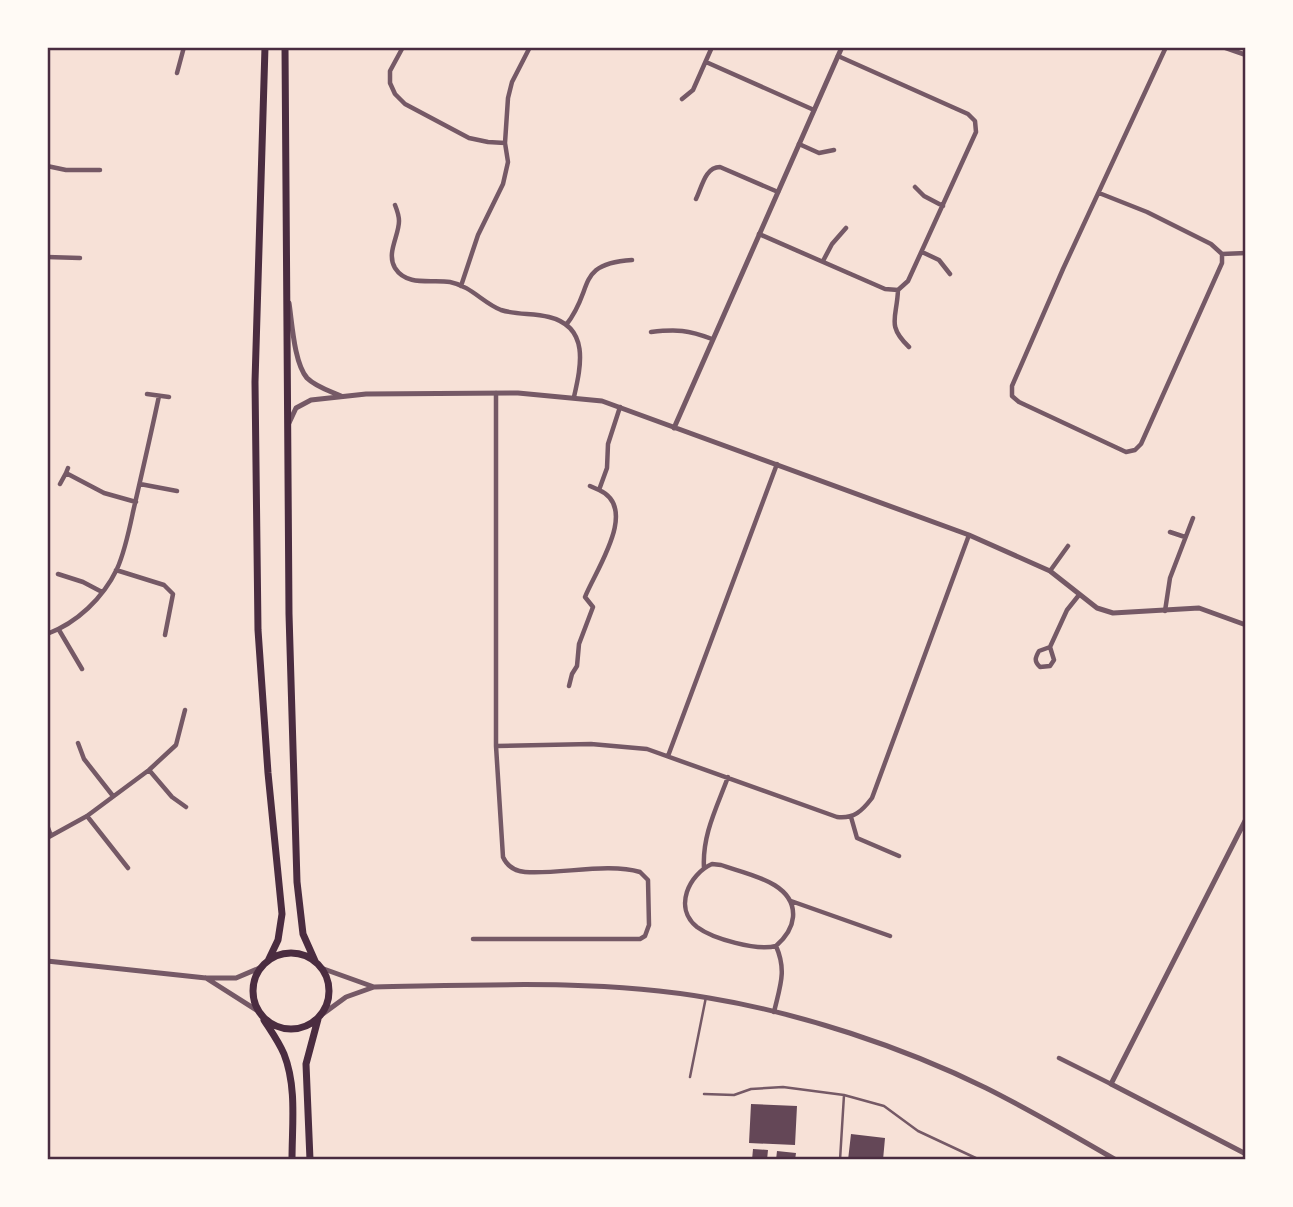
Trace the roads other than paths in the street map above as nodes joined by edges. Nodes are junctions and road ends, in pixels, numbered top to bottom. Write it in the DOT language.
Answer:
graph roads {
  1 [pos="184,47"];
  2 [pos="265,47"];
  3 [pos="285,47"];
  4 [pos="403,47"];
  5 [pos="530,47"];
  6 [pos="712,47"];
  7 [pos="842,47"];
  8 [pos="1166,47"];
  9 [pos="1223,47"];
  10 [pos="1246,54"];
  11 [pos="838,56"];
  12 [pos="706,62"];
  13 [pos="177,73"];
  14 [pos="682,99"];
  15 [pos="814,110"];
  16 [pos="505,142"];
  17 [pos="799,144"];
  18 [pos="834,150"];
  19 [pos="47,166"];
  20 [pos="100,170"];
  21 [pos="915,187"];
  22 [pos="779,192"];
  23 [pos="1099,193"];
  24 [pos="696,199"];
  25 [pos="395,205"];
  26 [pos="943,206"];
  27 [pos="846,228"];
  28 [pos="759,234"];
  29 [pos="922,252"];
  30 [pos="1246,253"];
  31 [pos="1222,254"];
  32 [pos="47,257"];
  33 [pos="80,258"];
  34 [pos="632,260"];
  35 [pos="823,261"];
  36 [pos="950,274"];
  37 [pos="461,285"];
  38 [pos="898,290"];
  39 [pos="288,296"];
  40 [pos="566,325"];
  41 [pos="651,332"];
  42 [pos="712,339"];
  43 [pos="909,347"];
  44 [pos="496,393"];
  45 [pos="146,394"];
  46 [pos="159,396"];
  47 [pos="169,397"];
  48 [pos="343,397"];
  49 [pos="574,397"];
  50 [pos="620,406"];
  51 [pos="289,423"];
  52 [pos="674,428"];
  53 [pos="777,463"];
  54 [pos="60,484"];
  55 [pos="140,484"];
  56 [pos="590,486"];
  57 [pos="599,490"];
  58 [pos="177,491"];
  59 [pos="136,502"];
  60 [pos="1193,518"];
  61 [pos="1170,532"];
  62 [pos="969,535"];
  63 [pos="1185,537"];
  64 [pos="1068,546"];
  65 [pos="116,570"];
  66 [pos="1050,571"];
  67 [pos="58,574"];
  68 [pos="102,592"];
  69 [pos="1079,595"];
  70 [pos="1165,611"];
  71 [pos="1246,625"];
  72 [pos="59,630"];
  73 [pos="47,634"];
  74 [pos="165,635"];
  75 [pos="1246,641"];
  76 [pos="1051,647"];
  77 [pos="1246,663"];
  78 [pos="82,669"];
  79 [pos="569,686"];
  80 [pos="185,710"];
  81 [pos="78,743"];
  82 [pos="496,746"];
  83 [pos="668,756"];
  84 [pos="149,770"];
  85 [pos="728,777"];
  86 [pos="113,796"];
  87 [pos="186,807"];
  88 [pos="87,816"];
  89 [pos="852,817"];
  90 [pos="1246,819"];
  91 [pos="47,825"];
  92 [pos="49,837"];
  93 [pos="899,856"];
  94 [pos="128,868"];
  95 [pos="704,868"];
  96 [pos="790,901"];
  97 [pos="890,936"];
  98 [pos="473,939"];
  99 [pos="776,946"];
  100 [pos="47,961"];
  101 [pos="315,961"];
  102 [pos="265,964"];
  103 [pos="321,968"];
  104 [pos="206,978"];
  105 [pos="374,987"];
  106 [pos="706,997"];
  107 [pos="774,1012"];
  108 [pos="260,1014"];
  109 [pos="319,1017"];
  110 [pos="1059,1058"];
  111 [pos="690,1077"];
  112 [pos="1111,1084"];
  113 [pos="704,1094"];
  114 [pos="844,1095"];
  115 [pos="1246,1154"];
  116 [pos="292,1160"];
  117 [pos="310,1160"];
  118 [pos="840,1160"];
  119 [pos="980,1160"];
  120 [pos="1116,1160"];
  1 -- 13 [label="street"];
  2 -- 102 [label="main road"];
  3 -- 39 [label="main road"];
  4 -- 16 [label="street"];
  5 -- 16 [label="street"];
  6 -- 12 [label="street"];
  7 -- 11 [label="street"];
  8 -- 23 [label="street"];
  9 -- 10 [label="street"];
  11 -- 15 [label="street"];
  11 -- 26 [label="street"];
  12 -- 14 [label="street"];
  12 -- 15 [label="street"];
  15 -- 17 [label="street"];
  16 -- 37 [label="street"];
  17 -- 18 [label="street"];
  17 -- 22 [label="street"];
  19 -- 20 [label="street"];
  21 -- 26 [label="street"];
  22 -- 24 [label="street"];
  22 -- 28 [label="street"];
  23 -- 31 [label="street"];
  23 -- 31 [label="street"];
  25 -- 37 [label="street"];
  26 -- 29 [label="street"];
  27 -- 35 [label="street"];
  28 -- 35 [label="street"];
  28 -- 42 [label="street"];
  29 -- 36 [label="street"];
  29 -- 38 [label="street"];
  30 -- 31 [label="street"];
  32 -- 33 [label="street"];
  34 -- 40 [label="street"];
  35 -- 38 [label="street"];
  37 -- 40 [label="street"];
  38 -- 43 [label="street"];
  39 -- 48 [label="street"];
  39 -- 51 [label="main road"];
  40 -- 49 [label="street"];
  41 -- 42 [label="street"];
  42 -- 52 [label="street"];
  44 -- 48 [label="street"];
  44 -- 49 [label="street"];
  44 -- 82 [label="street"];
  45 -- 46 [label="street"];
  46 -- 47 [label="street"];
  46 -- 55 [label="street"];
  48 -- 51 [label="street"];
  49 -- 50 [label="street"];
  50 -- 52 [label="street"];
  50 -- 57 [label="street"];
  51 -- 101 [label="main road"];
  52 -- 53 [label="street"];
  53 -- 62 [label="street"];
  53 -- 83 [label="street"];
  54 -- 59 [label="street"];
  55 -- 58 [label="street"];
  55 -- 59 [label="street"];
  56 -- 57 [label="street"];
  57 -- 79 [label="street"];
  59 -- 65 [label="street"];
  60 -- 63 [label="street"];
  61 -- 63 [label="street"];
  62 -- 66 [label="street"];
  62 -- 89 [label="street"];
  63 -- 70 [label="street"];
  64 -- 66 [label="street"];
  65 -- 68 [label="street"];
  65 -- 74 [label="street"];
  66 -- 69 [label="street"];
  67 -- 68 [label="street"];
  68 -- 72 [label="street"];
  69 -- 70 [label="street"];
  69 -- 76 [label="street"];
  70 -- 71 [label="street"];
  72 -- 73 [label="street"];
  72 -- 78 [label="street"];
  75 -- 77 [label="street"];
  76 -- 76 [label="street"];
  80 -- 84 [label="street"];
  81 -- 86 [label="street"];
  82 -- 83 [label="street"];
  82 -- 98 [label="street"];
  83 -- 85 [label="street"];
  84 -- 86 [label="street"];
  84 -- 87 [label="street"];
  85 -- 89 [label="street"];
  85 -- 95 [label="street"];
  86 -- 88 [label="street"];
  88 -- 92 [label="street"];
  88 -- 94 [label="street"];
  89 -- 93 [label="street"];
  90 -- 112 [label="street"];
  91 -- 92 [label="street"];
  95 -- 96 [label="street"];
  95 -- 99 [label="street"];
  96 -- 97 [label="street"];
  96 -- 99 [label="street"];
  99 -- 107 [label="street"];
  100 -- 104 [label="street"];
  101 -- 102 [label="main road"];
  101 -- 103 [label="main road"];
  102 -- 104 [label="street"];
  102 -- 108 [label="main road"];
  103 -- 105 [label="street"];
  103 -- 109 [label="main road"];
  104 -- 108 [label="street"];
  105 -- 106 [label="street"];
  105 -- 109 [label="street"];
  106 -- 107 [label="street"];
  106 -- 111 [label="lane"];
  107 -- 120 [label="street"];
  108 -- 109 [label="main road"];
  108 -- 116 [label="main road"];
  109 -- 117 [label="main road"];
  110 -- 112 [label="street"];
  112 -- 115 [label="street"];
  113 -- 114 [label="lane"];
  114 -- 118 [label="lane"];
  114 -- 119 [label="lane"];
}
